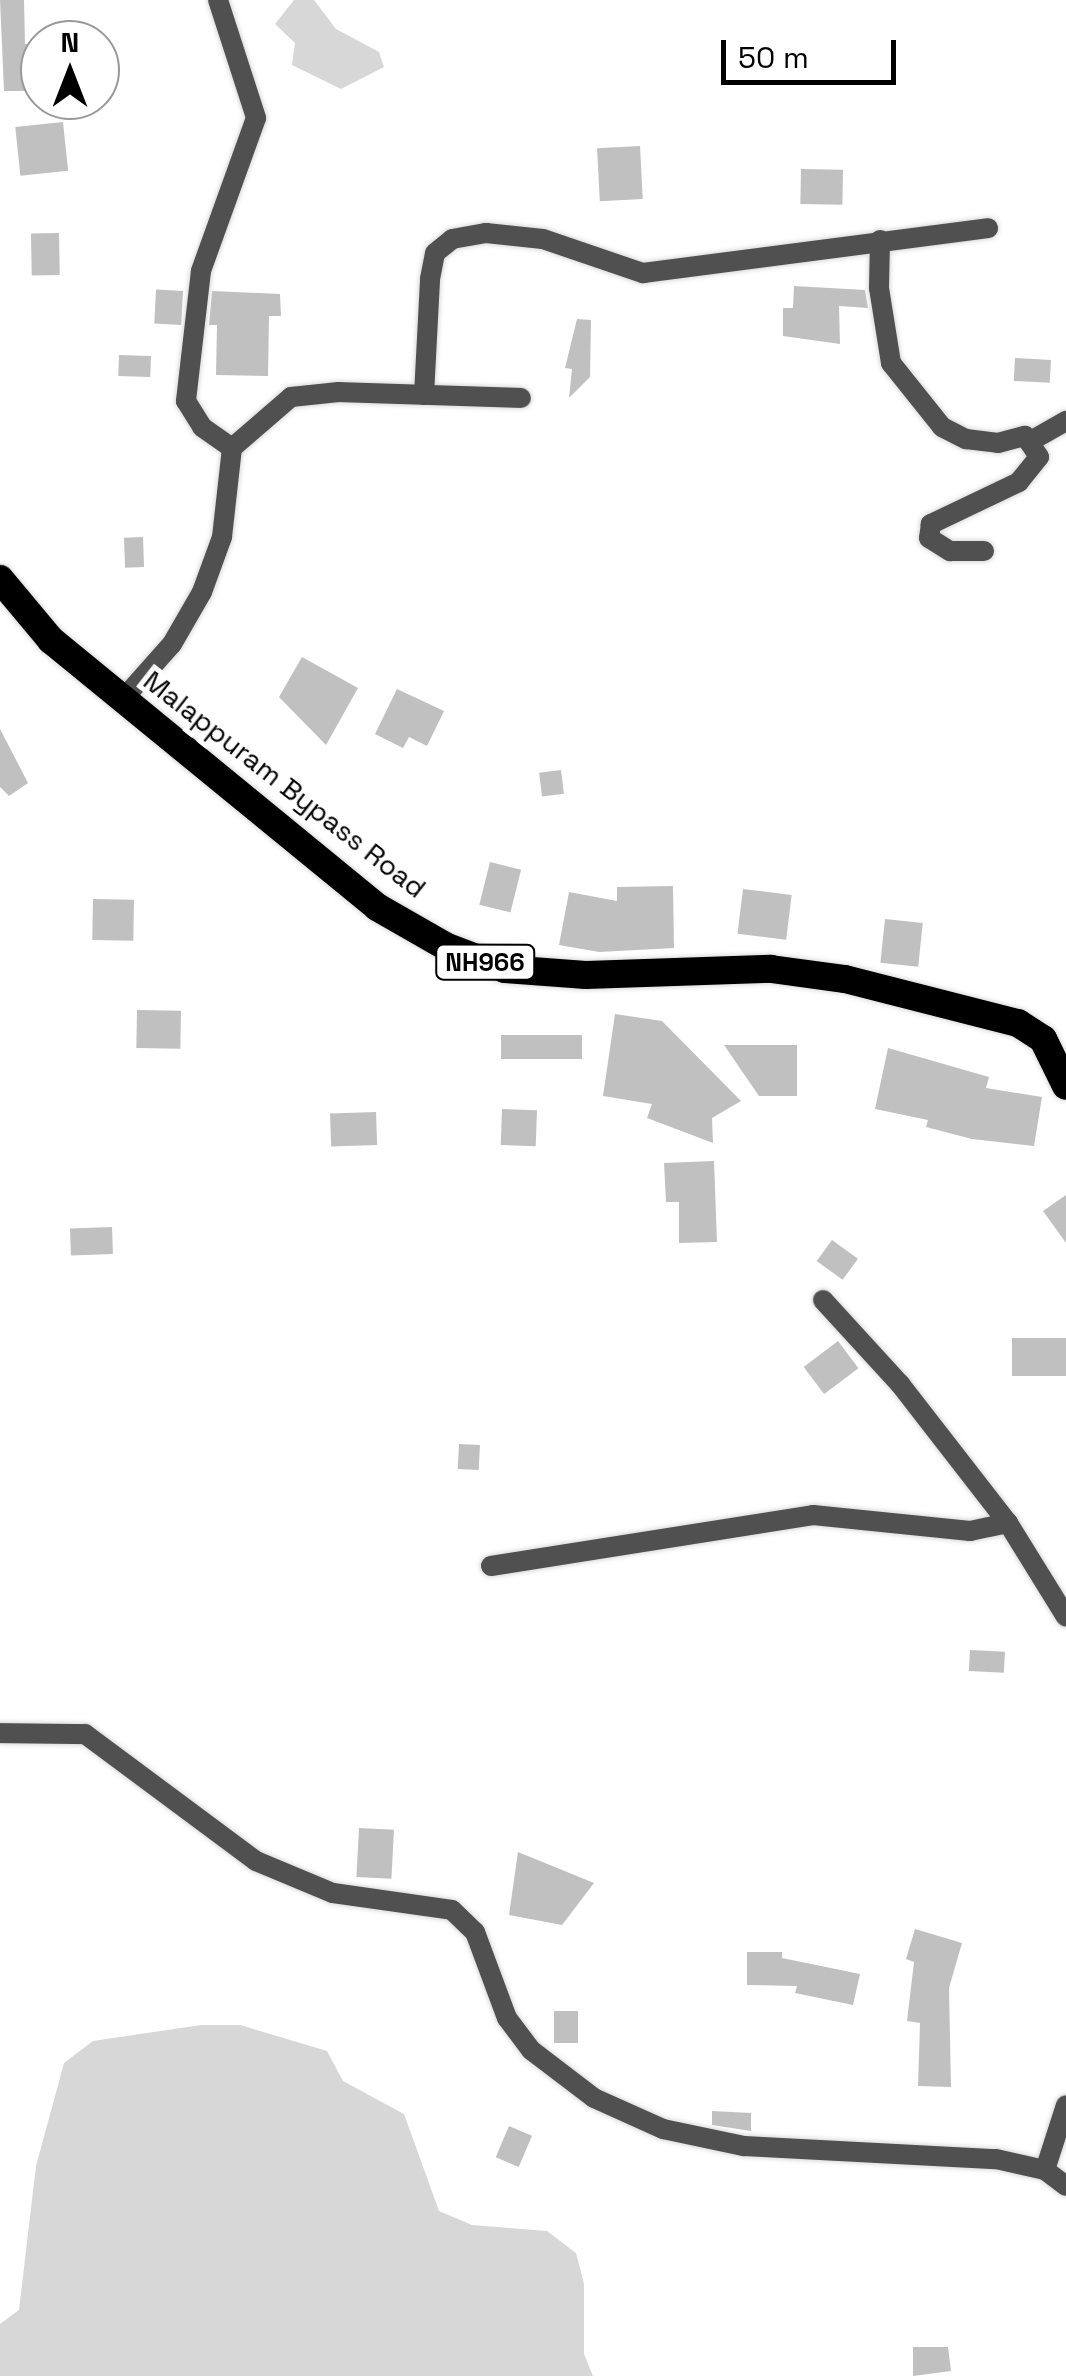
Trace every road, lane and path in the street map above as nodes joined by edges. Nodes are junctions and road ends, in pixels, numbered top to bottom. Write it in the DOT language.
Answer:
graph roads {
  1 [pos="218,0"];
  2 [pos="988,228"];
  3 [pos="880,240"];
  4 [pos="424,395"];
  5 [pos="522,398"];
  6 [pos="1066,420"];
  7 [pos="1029,442"];
  8 [pos="232,448"];
  9 [pos="984,551"];
  10 [pos="0,579"];
  11 [pos="124,698"];
  12 [pos="1066,1086"];
  13 [pos="823,1300"];
  14 [pos="1008,1524"];
  15 [pos="491,1566"];
  16 [pos="1066,1617"];
  17 [pos="0,1733"];
  18 [pos="1066,2105"];
  19 [pos="1045,2170"];
  20 [pos="1066,2186"];
  1 -- 8 [label="street"];
  2 -- 3 [label="street"];
  3 -- 4 [label="street"];
  3 -- 7 [label="street"];
  4 -- 5 [label="street"];
  4 -- 8 [label="street"];
  6 -- 7 [label="street"];
  7 -- 9 [label="street"];
  8 -- 11 [label="street"];
  10 -- 11 [label="highway, Malappuram Bypass Road / NH966"];
  11 -- 12 [label="highway, Malappuram Bypass Road / NH966"];
  13 -- 14 [label="street"];
  14 -- 15 [label="street"];
  14 -- 16 [label="street"];
  17 -- 19 [label="street"];
  18 -- 19 [label="street"];
  19 -- 20 [label="street"];
}
